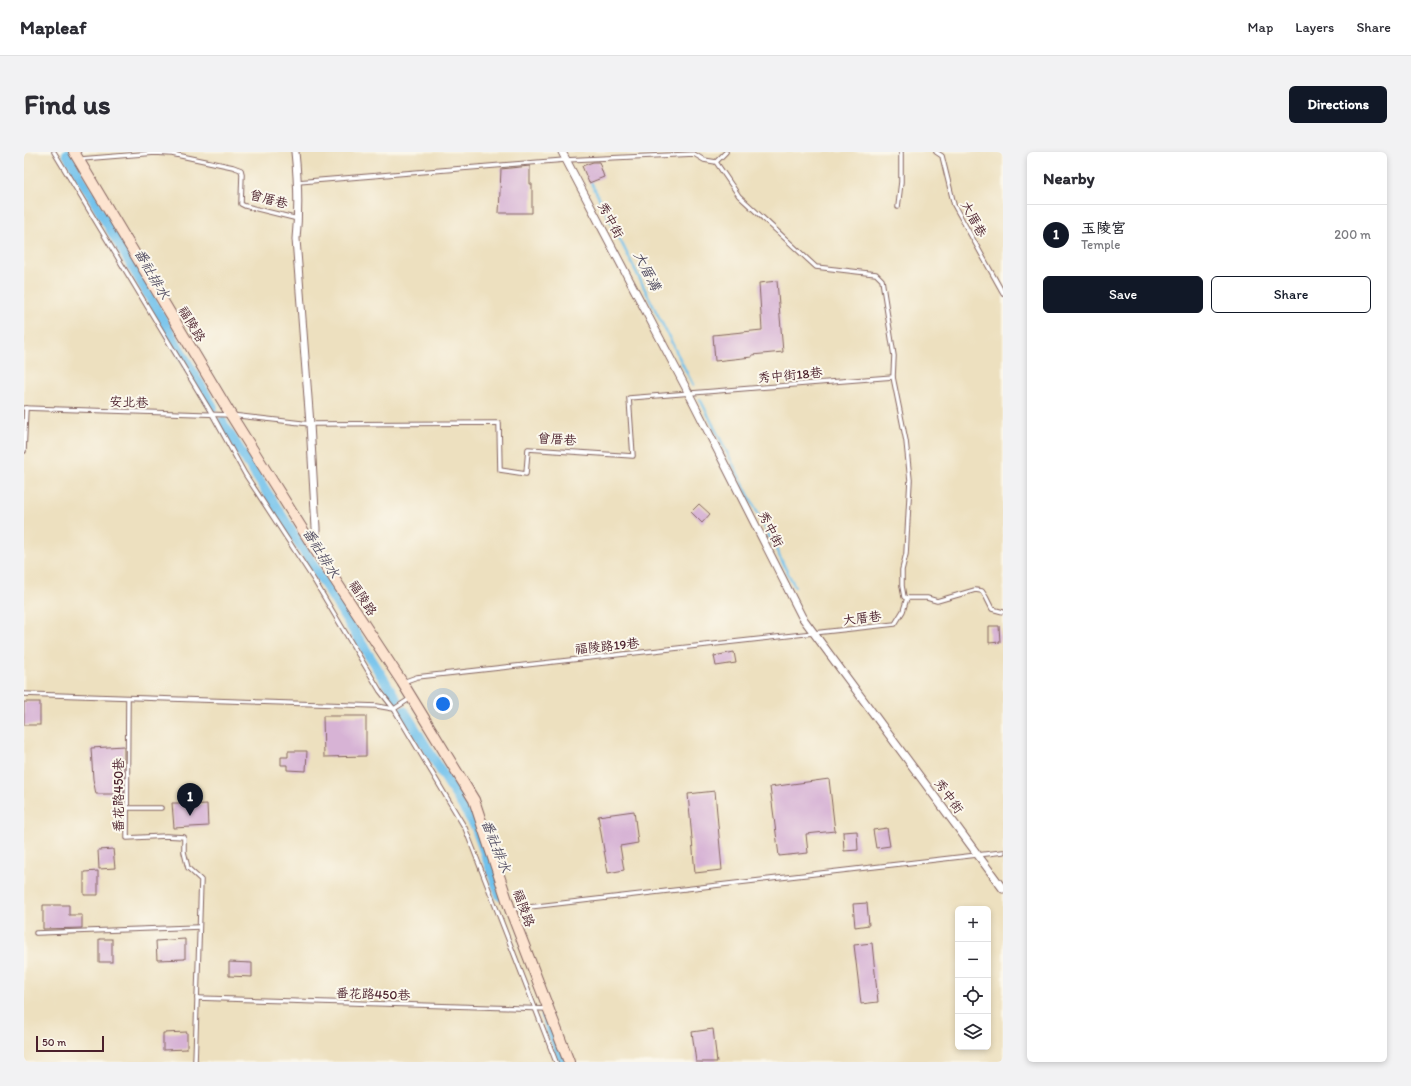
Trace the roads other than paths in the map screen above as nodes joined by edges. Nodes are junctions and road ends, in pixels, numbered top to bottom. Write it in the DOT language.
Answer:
graph roads {
  1 [pos="54,152"];
  2 [pos="295,152"];
  3 [pos="562,152"];
  4 [pos="726,152"];
  5 [pos="901,152"];
  6 [pos="936,152"];
  7 [pos="76,156"];
  8 [pos="565,160"];
  9 [pos="716,162"];
  10 [pos="298,182"];
  11 [pos="898,208"];
  12 [pos="298,219"];
  13 [pos="1003,293"];
  14 [pos="893,377"];
  15 [pos="688,393"];
  16 [pos="25,408"];
  17 [pos="212,414"];
  18 [pos="231,415"];
  19 [pos="310,424"];
  20 [pos="24,450"];
  21 [pos="316,551"];
  22 [pos="907,598"];
  23 [pos="1003,612"];
  24 [pos="815,634"];
  25 [pos="402,682"];
  26 [pos="24,694"];
  27 [pos="128,698"];
  28 [pos="411,698"];
  29 [pos="394,709"];
  30 [pos="127,808"];
  31 [pos="161,808"];
  32 [pos="1003,852"];
  33 [pos="978,856"];
  34 [pos="1003,889"];
  35 [pos="510,910"];
  36 [pos="199,927"];
  37 [pos="36,934"];
  38 [pos="197,998"];
  39 [pos="535,1009"];
  40 [pos="548,1009"];
  41 [pos="195,1062"];
  42 [pos="556,1062"];
  43 [pos="569,1062"];
  1 -- 17 [label="lane"];
  2 -- 10 [label="street, 曾厝巷"];
  3 -- 8 [label="street, 秀中街"];
  4 -- 9 [label="lane"];
  5 -- 11 [label="lane"];
  6 -- 13 [label="lane, 大厝巷"];
  7 -- 12 [label="lane, 曾厝巷"];
  7 -- 18 [label="street, 福陵路"];
  8 -- 9 [label="lane"];
  8 -- 10 [label="lane"];
  8 -- 15 [label="street, 秀中街"];
  9 -- 14 [label="lane"];
  10 -- 12 [label="street, 曾厝巷"];
  12 -- 19 [label="street, 曾厝巷"];
  14 -- 15 [label="lane, 秀中街18巷"];
  14 -- 22 [label="lane"];
  15 -- 19 [label="lane, 曾厝巷"];
  15 -- 24 [label="street, 秀中街"];
  16 -- 17 [label="lane, 安北巷"];
  16 -- 20 [label="lane, 安北巷"];
  17 -- 18 [label="lane, 安北巷"];
  17 -- 29 [label="lane"];
  18 -- 19 [label="lane, 曾厝巷"];
  18 -- 21 [label="street, 福陵路"];
  19 -- 21 [label="street, 曾厝巷"];
  21 -- 25 [label="street, 福陵路"];
  22 -- 23 [label="lane"];
  22 -- 24 [label="lane, 大厝巷"];
  24 -- 25 [label="lane, 福陵路19巷"];
  24 -- 33 [label="street, 秀中街"];
  25 -- 28 [label="street, 福陵路"];
  26 -- 27 [label="lane"];
  27 -- 29 [label="lane"];
  27 -- 30 [label="lane, 番花路450巷"];
  28 -- 29 [label="lane"];
  28 -- 35 [label="street, 福陵路"];
  29 -- 39 [label="lane"];
  30 -- 31 [label="lane"];
  30 -- 36 [label="lane, 番花路450巷"];
  32 -- 33 [label="lane"];
  33 -- 34 [label="street, 秀中街"];
  33 -- 35 [label="lane"];
  35 -- 40 [label="street, 福陵路"];
  36 -- 37 [label="lane"];
  36 -- 38 [label="lane, 番花路450巷"];
  38 -- 39 [label="lane, 番花路450巷"];
  38 -- 41 [label="lane, 番花路450巷"];
  39 -- 40 [label="lane, 番花路450巷"];
  39 -- 42 [label="lane"];
  40 -- 43 [label="street, 福陵路"];
}
